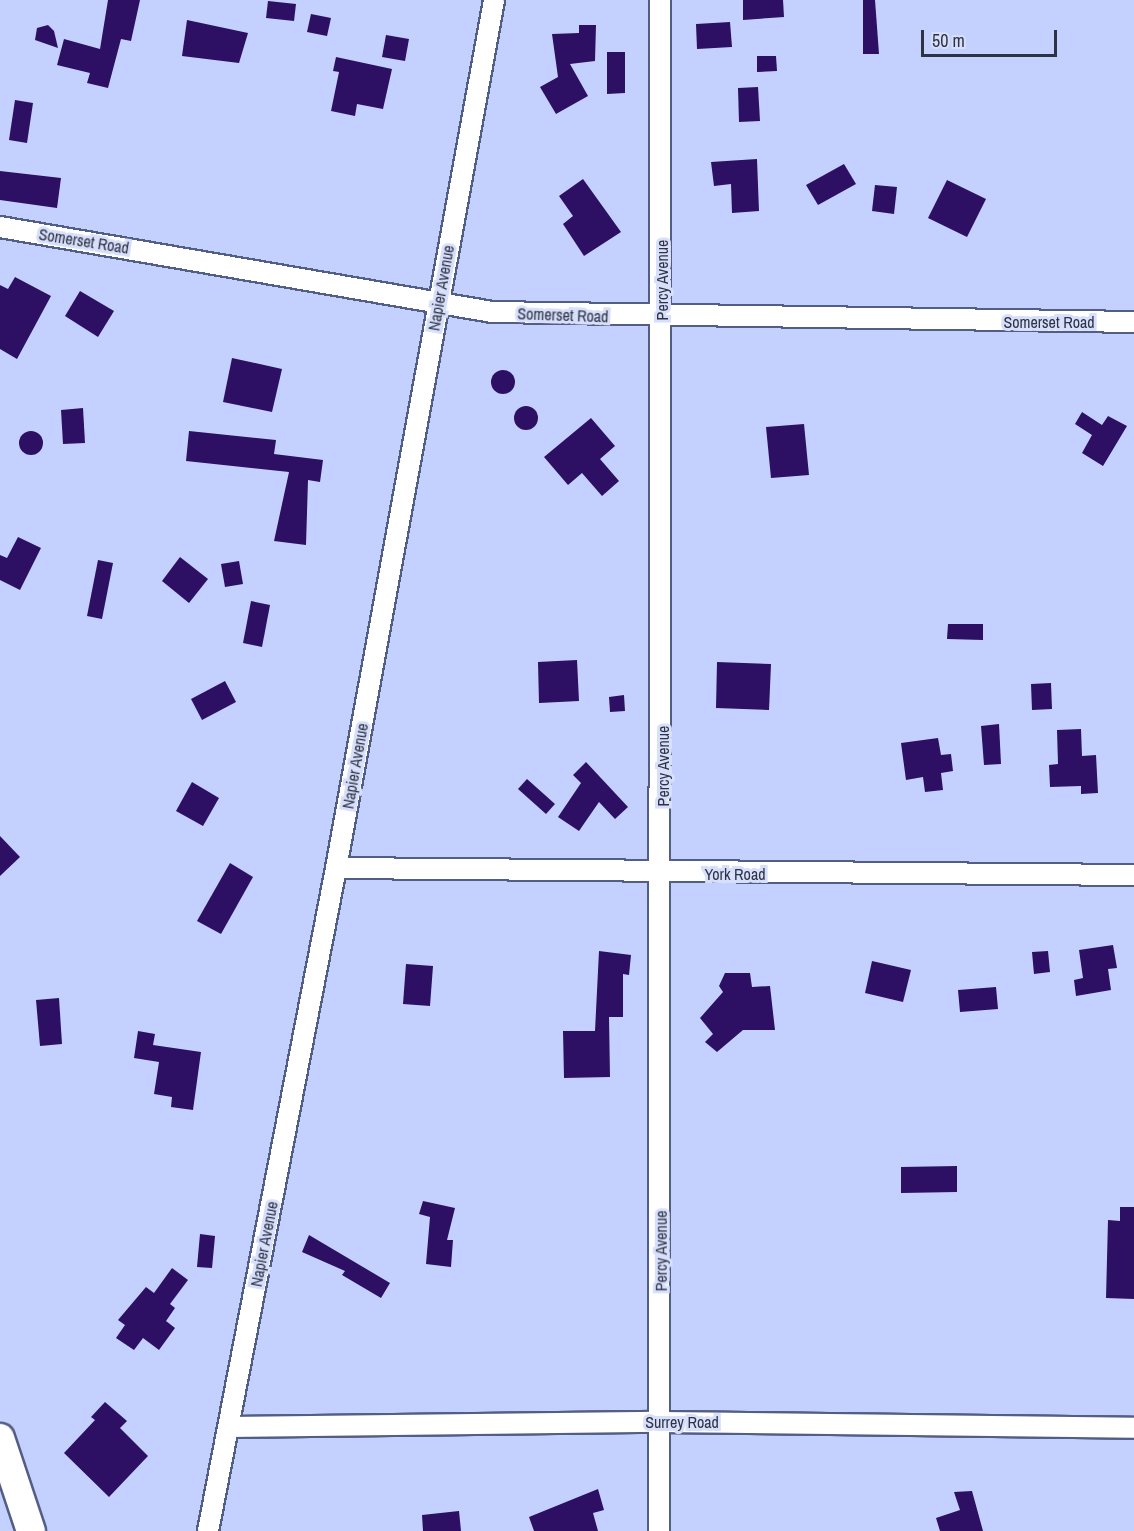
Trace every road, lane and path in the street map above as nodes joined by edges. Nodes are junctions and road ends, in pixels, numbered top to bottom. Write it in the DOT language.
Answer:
graph roads {
  1 [pos="494,0"];
  2 [pos="660,0"];
  3 [pos="0,227"];
  4 [pos="439,301"];
  5 [pos="662,319"];
  6 [pos="1134,322"];
  7 [pos="336,868"];
  8 [pos="663,874"];
  9 [pos="1134,875"];
  10 [pos="660,1422"];
  11 [pos="229,1427"];
  12 [pos="1134,1428"];
  13 [pos="0,1438"];
  14 [pos="31,1531"];
  15 [pos="208,1531"];
  16 [pos="659,1531"];
  1 -- 4 [label="street, Napier Avenue"];
  2 -- 5 [label="street, Percy Avenue"];
  3 -- 4 [label="street, Somerset Road"];
  4 -- 5 [label="street, Somerset Road"];
  4 -- 7 [label="street, Napier Avenue"];
  5 -- 6 [label="street, Somerset Road"];
  5 -- 8 [label="street, Percy Avenue"];
  7 -- 8 [label="street, York Road"];
  7 -- 11 [label="street, Napier Avenue"];
  8 -- 9 [label="street, York Road"];
  8 -- 10 [label="street, Percy Avenue"];
  10 -- 11 [label="street, Surrey Road"];
  10 -- 12 [label="street, Surrey Road"];
  10 -- 16 [label="street, Percy Avenue"];
  11 -- 15 [label="street, Napier Avenue"];
  13 -- 14 [label="main road"];
}
